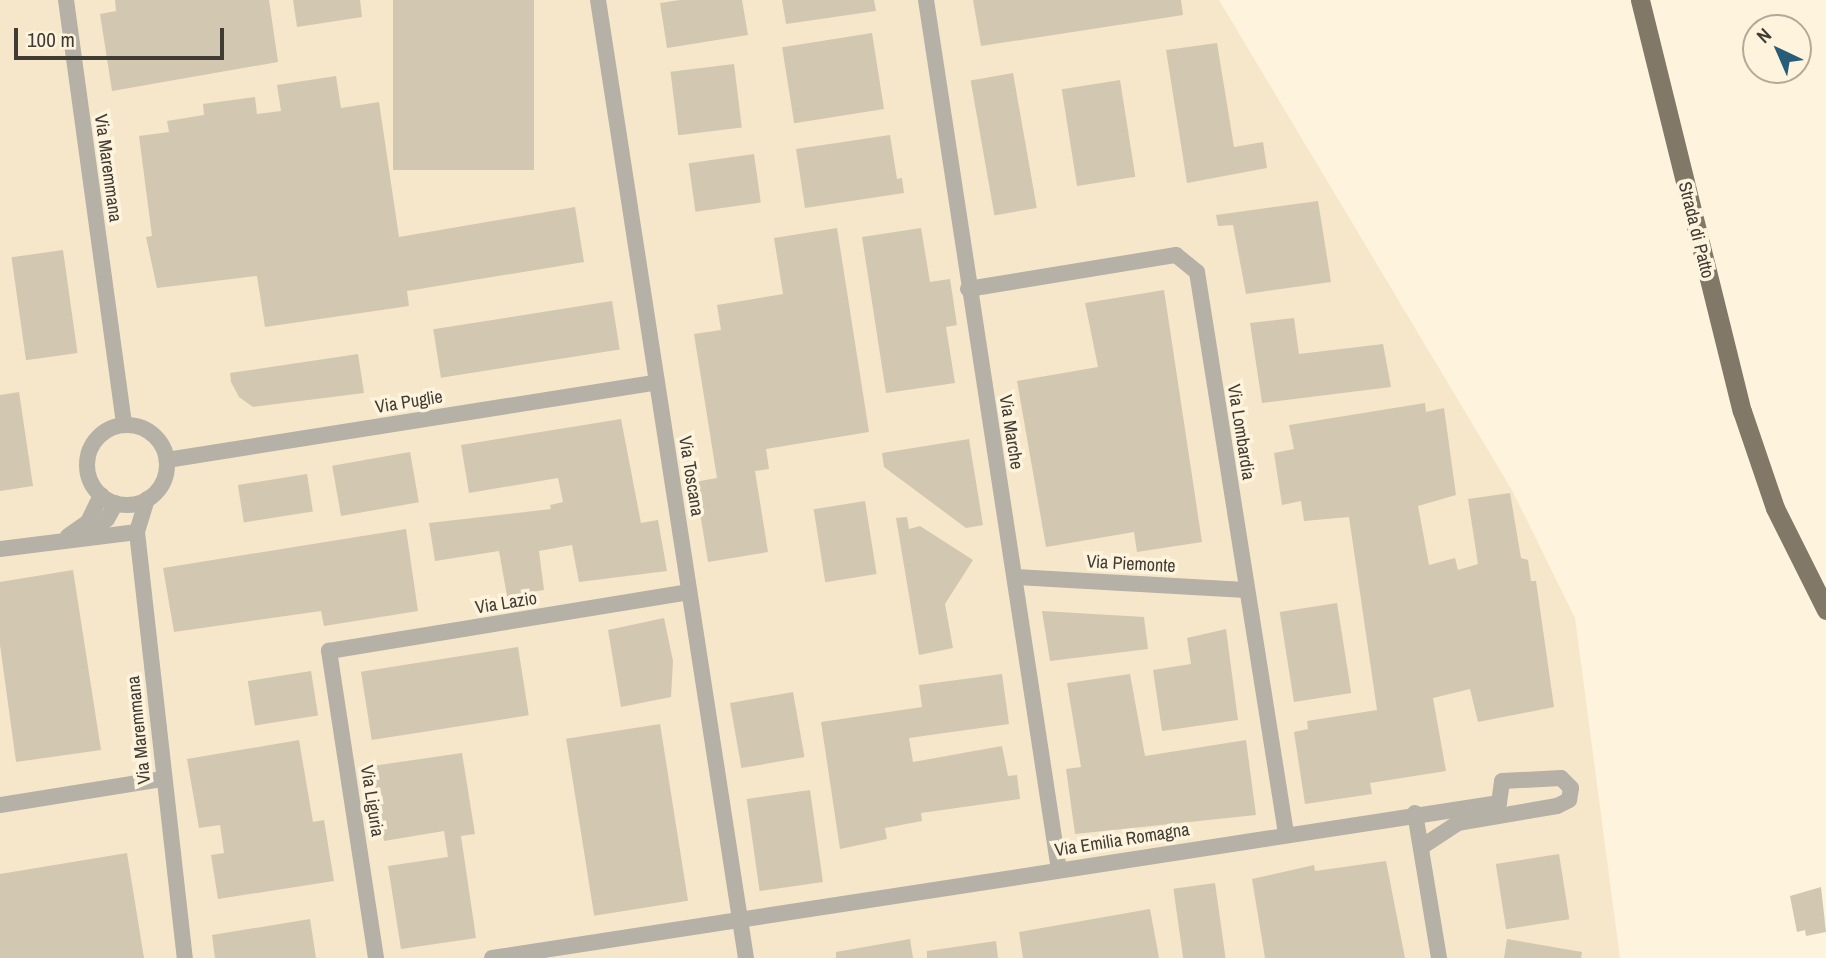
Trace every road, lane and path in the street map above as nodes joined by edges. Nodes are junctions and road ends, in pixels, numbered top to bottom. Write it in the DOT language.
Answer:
graph roads {
  1 [pos="65,0"];
  2 [pos="598,0"];
  3 [pos="926,0"];
  4 [pos="1640,0"];
  5 [pos="968,289"];
  6 [pos="657,382"];
  7 [pos="124,425"];
  8 [pos="167,460"];
  9 [pos="101,495"];
  10 [pos="147,499"];
  11 [pos="116,503"];
  12 [pos="137,532"];
  13 [pos="86,535"];
  14 [pos="63,539"];
  15 [pos="0,549"];
  16 [pos="1015,577"];
  17 [pos="1246,590"];
  18 [pos="689,592"];
  19 [pos="1826,610"];
  20 [pos="330,651"];
  21 [pos="163,779"];
  22 [pos="0,805"];
  23 [pos="1415,813"];
  24 [pos="1286,833"];
  25 [pos="1423,846"];
  26 [pos="1059,870"];
  27 [pos="740,919"];
  28 [pos="185,958"];
  29 [pos="376,958"];
  30 [pos="492,958"];
  31 [pos="746,958"];
  32 [pos="1439,958"];
  1 -- 7 [label="street, Via Maremmana"];
  2 -- 6 [label="street, Via Toscana"];
  3 -- 5 [label="street, Via Marche"];
  4 -- 19 [label="main road, Strada di Patto"];
  5 -- 16 [label="street, Via Marche"];
  5 -- 17 [label="street, Via Lombardia"];
  6 -- 8 [label="street, Via Puglie"];
  6 -- 18 [label="street, Via Toscana"];
  7 -- 8 [label="street"];
  7 -- 9 [label="street"];
  8 -- 10 [label="street"];
  9 -- 11 [label="street"];
  9 -- 14 [label="street"];
  10 -- 11 [label="street"];
  10 -- 12 [label="street, Via Maremmana"];
  11 -- 13 [label="street"];
  12 -- 13 [label="street"];
  12 -- 21 [label="street, Via Maremmana"];
  13 -- 14 [label="street"];
  14 -- 15 [label="street"];
  16 -- 17 [label="street, Via Piemonte"];
  16 -- 26 [label="street, Via Marche"];
  17 -- 24 [label="street, Via Lombardia"];
  18 -- 20 [label="street, Via Lazio"];
  18 -- 27 [label="street, Via Toscana"];
  20 -- 29 [label="street, Via Liguria"];
  21 -- 22 [label="street"];
  21 -- 28 [label="street, Via Maremmana"];
  23 -- 24 [label="street, Via Emilia Romagna"];
  23 -- 25 [label="street"];
  23 -- 25 [label="street, Via Emilia Romagna"];
  24 -- 26 [label="street, Via Emilia Romagna"];
  25 -- 32 [label="street"];
  26 -- 27 [label="street, Via Emilia Romagna"];
  27 -- 30 [label="street, Via Emilia Romagna"];
  27 -- 31 [label="street, Via Toscana"];
}
